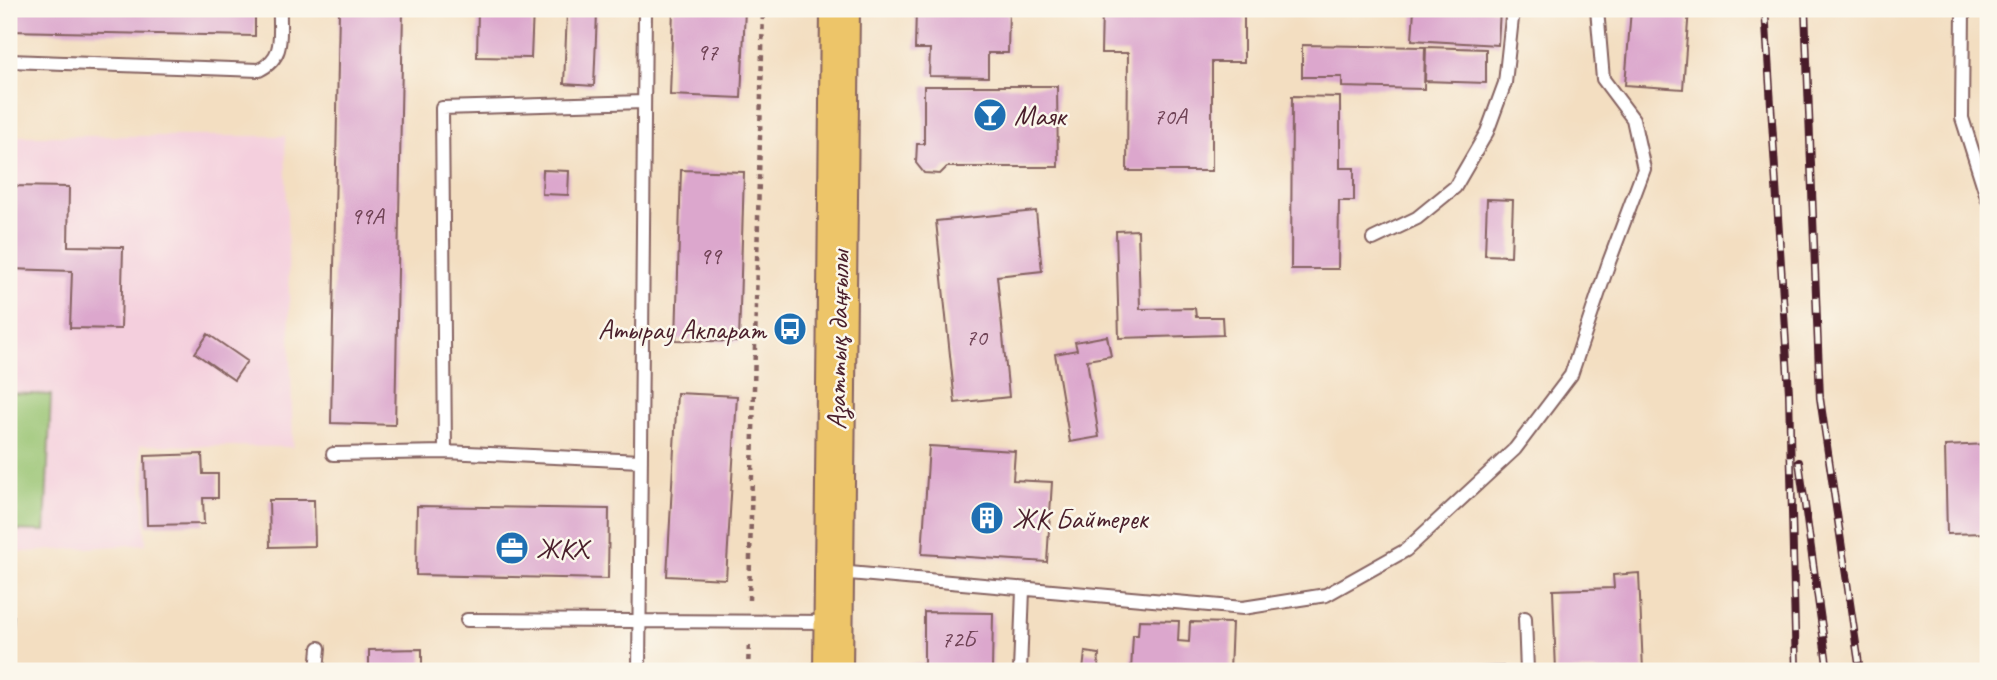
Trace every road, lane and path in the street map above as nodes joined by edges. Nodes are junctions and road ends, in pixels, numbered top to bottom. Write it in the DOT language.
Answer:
graph roads {
  1 [pos="280,9"];
  2 [pos="645,9"];
  3 [pos="763,9"];
  4 [pos="840,9"];
  5 [pos="1513,9"];
  6 [pos="1597,9"];
  7 [pos="1963,9"];
  8 [pos="9,61"];
  9 [pos="644,102"];
  10 [pos="1988,200"];
  11 [pos="1373,239"];
  12 [pos="445,452"];
  13 [pos="333,454"];
  14 [pos="640,461"];
  15 [pos="834,572"];
  16 [pos="1023,589"];
  17 [pos="1525,618"];
  18 [pos="467,620"];
  19 [pos="639,621"];
  20 [pos="749,621"];
  21 [pos="834,622"];
  22 [pos="319,648"];
  23 [pos="317,671"];
  24 [pos="639,671"];
  25 [pos="748,671"];
  26 [pos="833,671"];
  27 [pos="1020,671"];
  28 [pos="1527,671"];
  1 -- 8 [label="lane"];
  2 -- 9 [label="lane"];
  3 -- 20 [label="path"];
  4 -- 15 [label="main road, Азаттық даңғылы"];
  5 -- 11 [label="lane"];
  6 -- 16 [label="lane"];
  7 -- 10 [label="lane"];
  9 -- 12 [label="lane"];
  9 -- 14 [label="lane"];
  12 -- 13 [label="lane"];
  12 -- 14 [label="lane"];
  14 -- 19 [label="lane"];
  15 -- 16 [label="lane"];
  15 -- 21 [label="main road, Азаттық даңғылы"];
  16 -- 27 [label="lane"];
  17 -- 28 [label="lane"];
  18 -- 19 [label="lane"];
  19 -- 20 [label="lane"];
  19 -- 24 [label="lane"];
  20 -- 21 [label="lane"];
  20 -- 25 [label="path"];
  21 -- 26 [label="main road, Азаттық даңғылы"];
  22 -- 23 [label="lane"];
}
